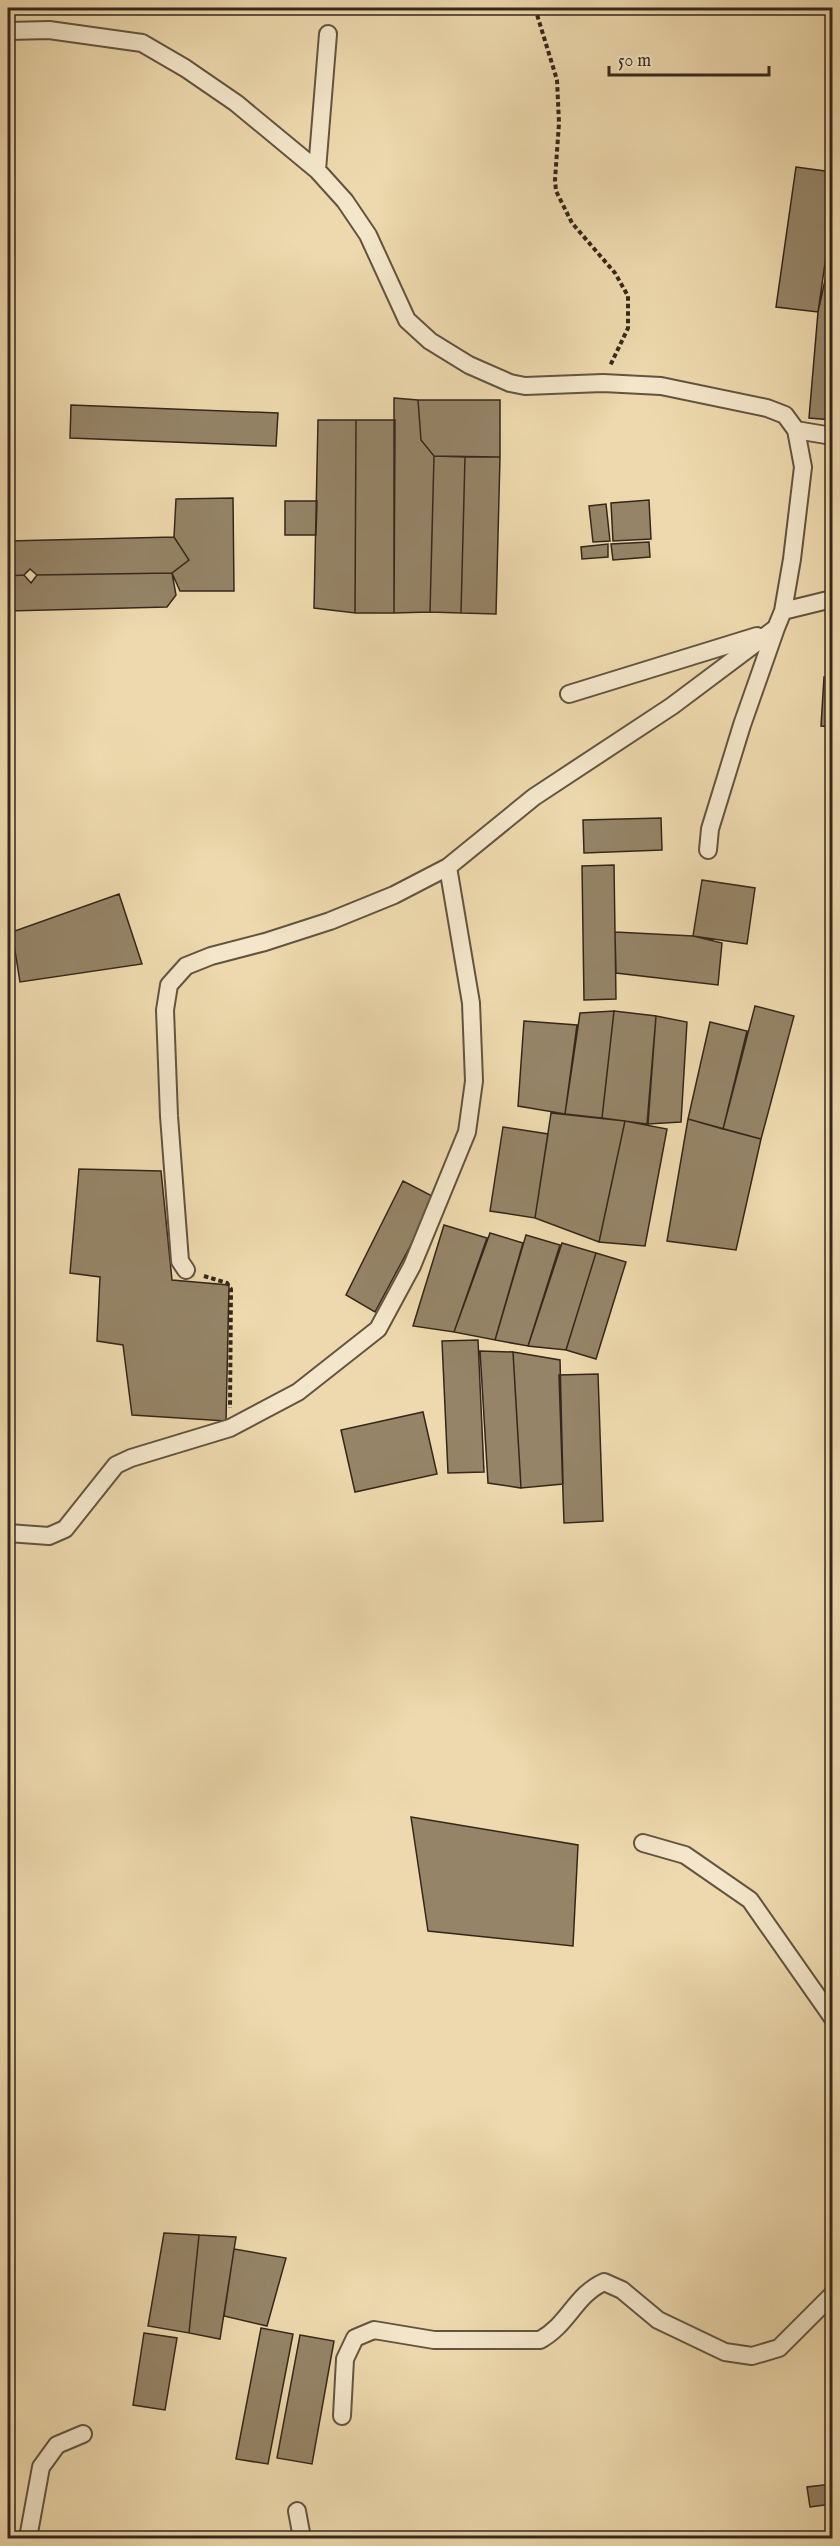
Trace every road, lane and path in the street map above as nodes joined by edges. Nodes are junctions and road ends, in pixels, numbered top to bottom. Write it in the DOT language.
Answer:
graph roads {
  1 [pos="535,8"];
  2 [pos="8,31"];
  3 [pos="328,34"];
  4 [pos="317,170"];
  5 [pos="603,383"];
  6 [pos="796,430"];
  7 [pos="832,436"];
  8 [pos="832,599"];
  9 [pos="783,610"];
  10 [pos="772,630"];
  11 [pos="568,694"];
  12 [pos="708,850"];
  13 [pos="448,867"];
  14 [pos="186,1270"];
  15 [pos="230,1428"];
  16 [pos="8,1533"];
  17 [pos="643,1843"];
  18 [pos="832,2017"];
  19 [pos="832,2295"];
  20 [pos="342,2416"];
  21 [pos="83,2434"];
  22 [pos="297,2511"];
  23 [pos="28,2538"];
  24 [pos="302,2538"];
  1 -- 5 [label="path"];
  2 -- 4 [label="street"];
  3 -- 4 [label="street"];
  4 -- 5 [label="street"];
  5 -- 6 [label="street"];
  6 -- 7 [label="street"];
  6 -- 9 [label="street"];
  8 -- 9 [label="street"];
  9 -- 10 [label="street"];
  10 -- 11 [label="street"];
  10 -- 12 [label="street"];
  10 -- 13 [label="street"];
  13 -- 14 [label="street"];
  13 -- 15 [label="street"];
  14 -- 15 [label="path"];
  15 -- 16 [label="street"];
  17 -- 18 [label="street"];
  19 -- 20 [label="street"];
  21 -- 23 [label="street"];
  22 -- 24 [label="street"];
}
